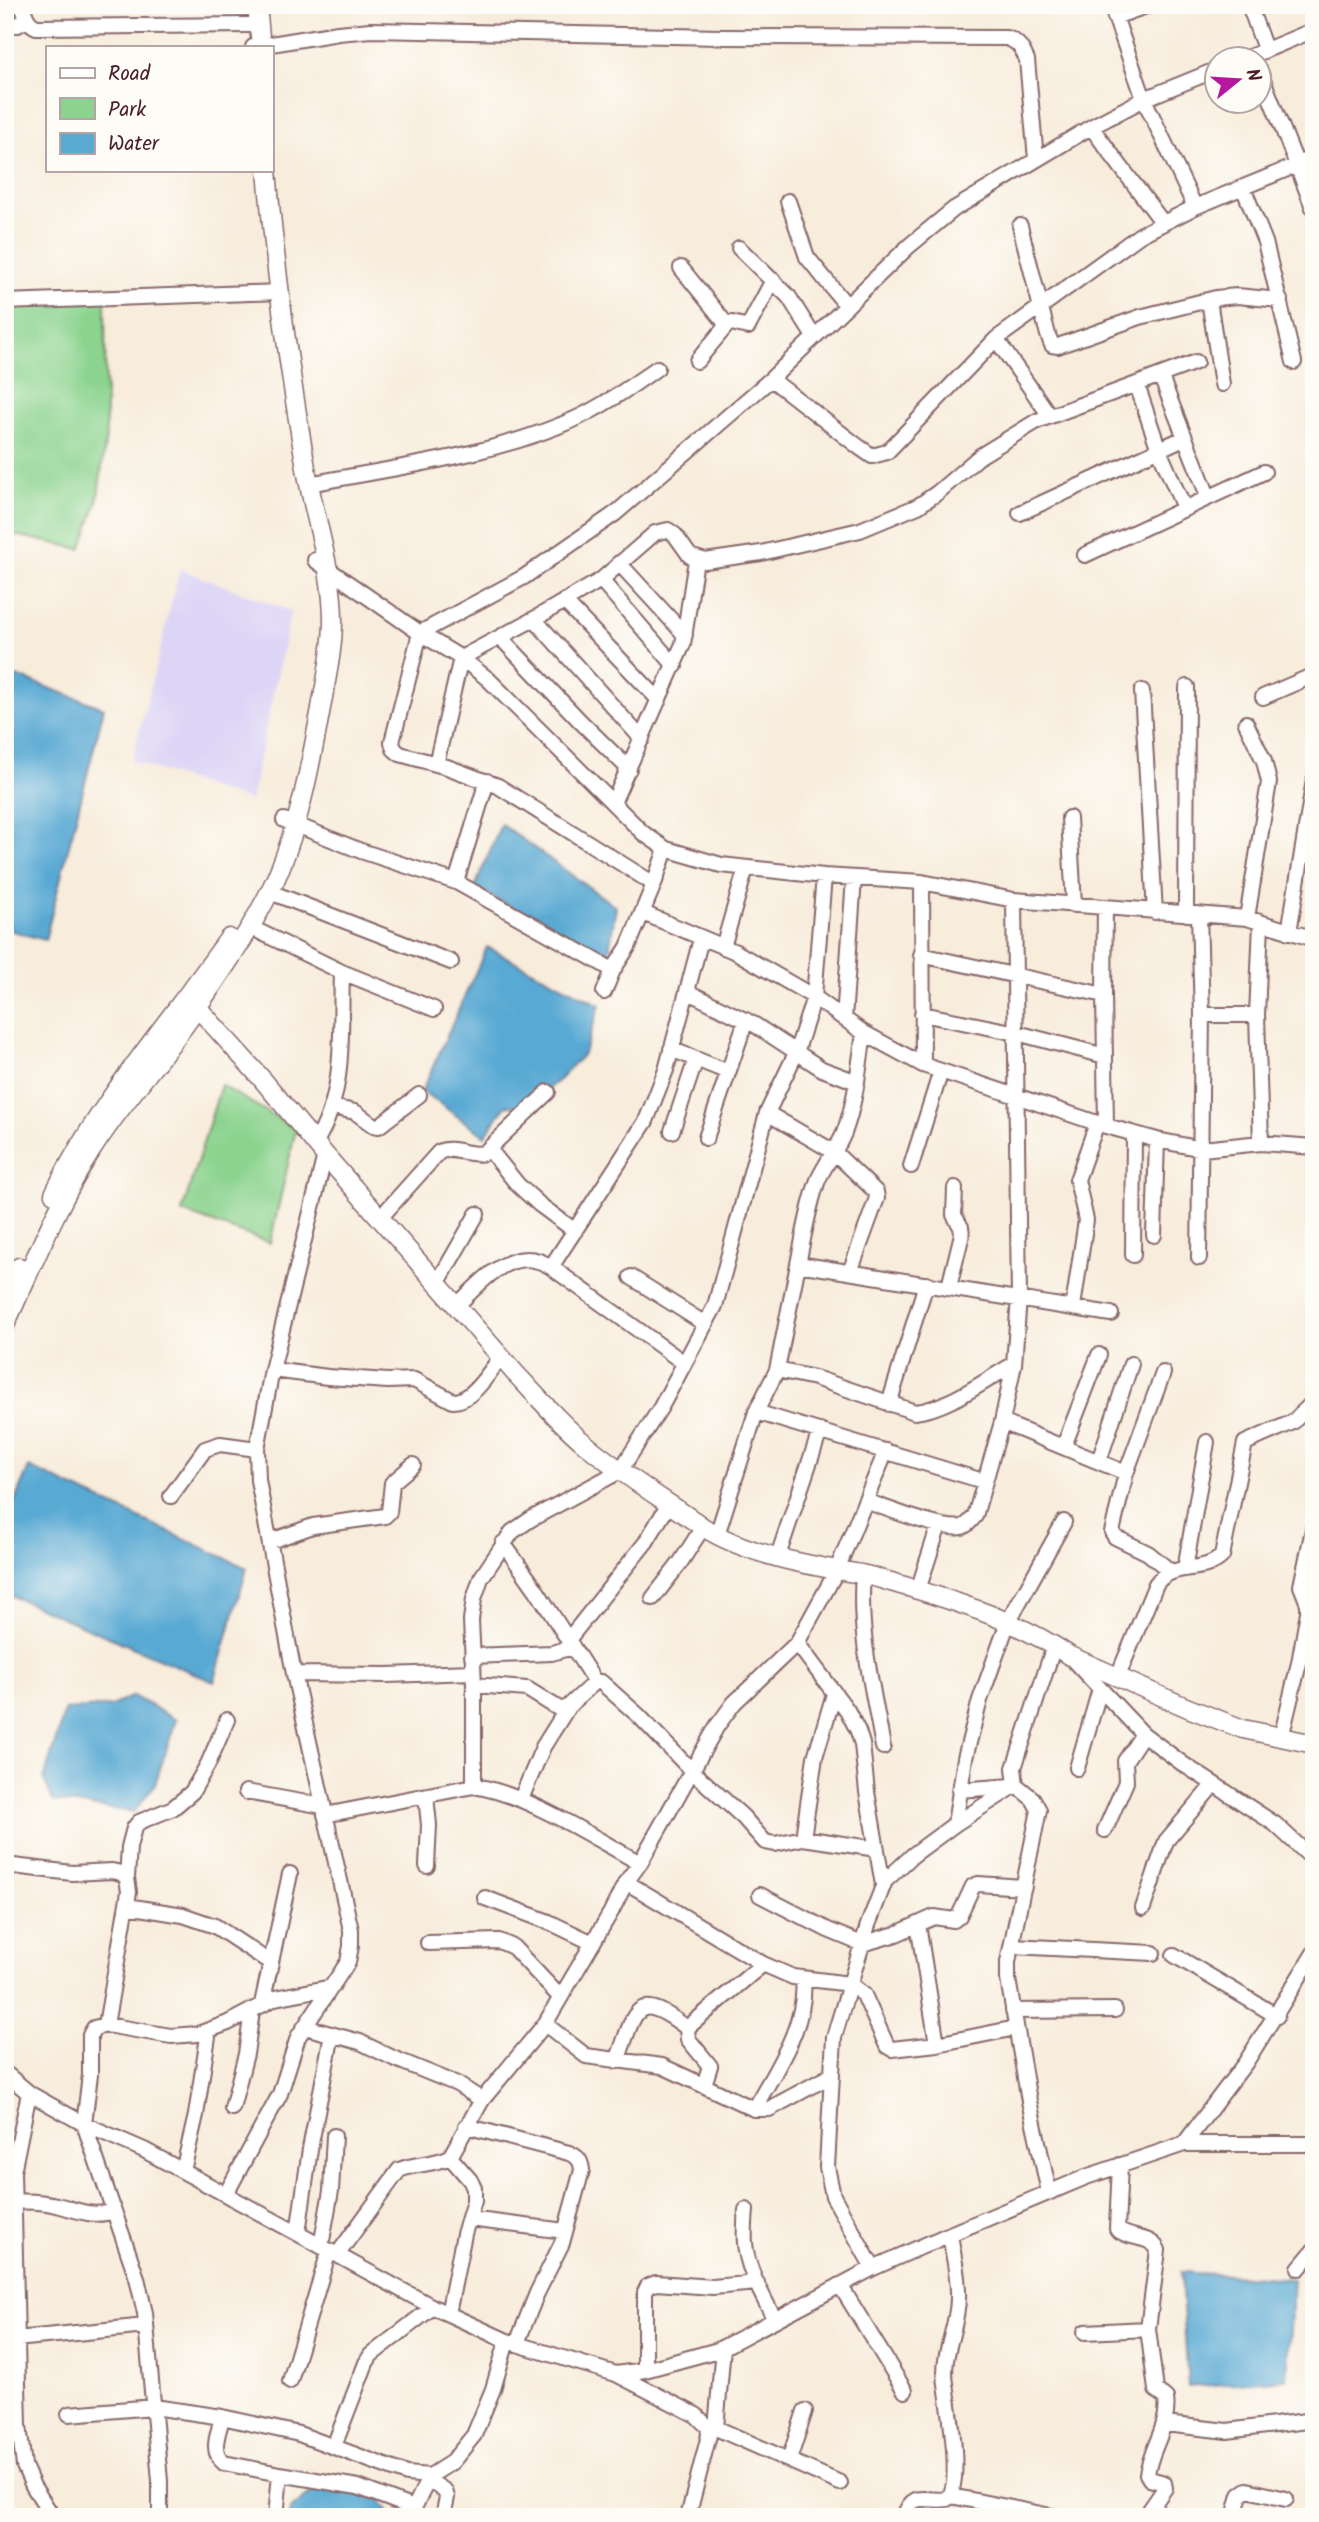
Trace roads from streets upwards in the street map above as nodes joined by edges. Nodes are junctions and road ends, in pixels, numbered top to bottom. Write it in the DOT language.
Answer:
graph roads {
  1 [pos="254,5"];
  2 [pos="1149,5"];
  3 [pos="1249,5"];
  4 [pos="1113,11"];
  5 [pos="25,12"];
  6 [pos="5,25"];
  7 [pos="250,25"];
  8 [pos="1314,30"];
  9 [pos="257,46"];
  10 [pos="257,46"];
  11 [pos="263,46"];
  12 [pos="1253,46"];
  13 [pos="1274,47"];
  14 [pos="1204,74"];
  15 [pos="1144,99"];
  16 [pos="1274,109"];
  17 [pos="1091,127"];
  18 [pos="1314,156"];
  19 [pos="1036,159"];
  20 [pos="1297,165"];
  21 [pos="258,172"];
  22 [pos="267,172"];
  23 [pos="1243,187"];
  24 [pos="788,201"];
  25 [pos="1195,207"];
  26 [pos="1314,210"];
  27 [pos="1163,223"];
  28 [pos="1020,226"];
  29 [pos="739,248"];
  30 [pos="681,268"];
  31 [pos="773,280"];
  32 [pos="276,292"];
  33 [pos="1209,300"];
  34 [pos="1280,300"];
  35 [pos="5,302"];
  36 [pos="847,306"];
  37 [pos="1041,306"];
  38 [pos="727,325"];
  39 [pos="814,337"];
  40 [pos="996,339"];
  41 [pos="697,361"];
  42 [pos="1196,362"];
  43 [pos="1294,362"];
  44 [pos="657,368"];
  45 [pos="1161,377"];
  46 [pos="771,379"];
  47 [pos="1222,384"];
  48 [pos="1138,385"];
  49 [pos="1050,416"];
  50 [pos="1184,438"];
  51 [pos="1159,450"];
  52 [pos="1264,472"];
  53 [pos="309,484"];
  54 [pos="1208,496"];
  55 [pos="1184,508"];
  56 [pos="1020,513"];
  57 [pos="1085,555"];
  58 [pos="696,560"];
  59 [pos="321,563"];
  60 [pos="619,564"];
  61 [pos="601,580"];
  62 [pos="564,601"];
  63 [pos="534,620"];
  64 [pos="420,633"];
  65 [pos="685,635"];
  66 [pos="501,638"];
  67 [pos="461,658"];
  68 [pos="675,666"];
  69 [pos="1314,675"];
  70 [pos="1187,687"];
  71 [pos="1142,691"];
  72 [pos="1263,697"];
  73 [pos="659,700"];
  74 [pos="1246,723"];
  75 [pos="642,739"];
  76 [pos="436,764"];
  77 [pos="629,769"];
  78 [pos="1314,780"];
  79 [pos="487,781"];
  80 [pos="613,803"];
  81 [pos="1069,818"];
  82 [pos="289,822"];
  83 [pos="666,849"];
  84 [pos="746,868"];
  85 [pos="824,876"];
  86 [pos="854,877"];
  87 [pos="456,882"];
  88 [pos="922,882"];
  89 [pos="654,884"];
  90 [pos="270,892"];
  91 [pos="1014,900"];
  92 [pos="1074,905"];
  93 [pos="1105,907"];
  94 [pos="1155,912"];
  95 [pos="643,913"];
  96 [pos="1192,915"];
  97 [pos="1254,920"];
  98 [pos="250,927"];
  99 [pos="1289,932"];
  100 [pos="701,939"];
  101 [pos="1314,939"];
  102 [pos="723,947"];
  103 [pos="921,955"];
  104 [pos="451,962"];
  105 [pos="613,970"];
  106 [pos="342,972"];
  107 [pos="1014,976"];
  108 [pos="604,992"];
  109 [pos="688,992"];
  110 [pos="1104,995"];
  111 [pos="814,997"];
  112 [pos="192,1002"];
  113 [pos="434,1009"];
  114 [pos="922,1014"];
  115 [pos="1202,1015"];
  116 [pos="1257,1015"];
  117 [pos="844,1019"];
  118 [pos="746,1020"];
  119 [pos="864,1033"];
  120 [pos="1017,1033"];
  121 [pos="671,1049"];
  122 [pos="796,1053"];
  123 [pos="1104,1056"];
  124 [pos="696,1059"];
  125 [pos="923,1065"];
  126 [pos="941,1070"];
  127 [pos="729,1072"];
  128 [pos="857,1082"];
  129 [pos="548,1092"];
  130 [pos="419,1095"];
  131 [pos="1018,1095"];
  132 [pos="332,1107"];
  133 [pos="766,1113"];
  134 [pos="1101,1124"];
  135 [pos="671,1131"];
  136 [pos="1134,1134"];
  137 [pos="706,1138"];
  138 [pos="1157,1140"];
  139 [pos="1261,1143"];
  140 [pos="1314,1147"];
  141 [pos="320,1149"];
  142 [pos="489,1149"];
  143 [pos="1202,1149"];
  144 [pos="834,1152"];
  145 [pos="911,1166"];
  146 [pos="955,1188"];
  147 [pos="477,1214"];
  148 [pos="380,1218"];
  149 [pos="575,1231"];
  150 [pos="1154,1235"];
  151 [pos="1133,1255"];
  152 [pos="1199,1258"];
  153 [pos="798,1264"];
  154 [pos="551,1267"];
  155 [pos="850,1272"];
  156 [pos="631,1277"];
  157 [pos="437,1284"];
  158 [pos="926,1284"];
  159 [pos="949,1287"];
  160 [pos="5,1295"];
  161 [pos="1019,1298"];
  162 [pos="456,1306"];
  163 [pos="1073,1307"];
  164 [pos="1111,1314"];
  165 [pos="705,1324"];
  166 [pos="5,1325"];
  167 [pos="1099,1355"];
  168 [pos="501,1357"];
  169 [pos="684,1363"];
  170 [pos="1014,1364"];
  171 [pos="1131,1364"];
  172 [pos="272,1370"];
  173 [pos="777,1370"];
  174 [pos="1163,1373"];
  175 [pos="1314,1401"];
  176 [pos="889,1404"];
  177 [pos="756,1412"];
  178 [pos="1002,1422"];
  179 [pos="820,1431"];
  180 [pos="1207,1442"];
  181 [pos="1064,1446"];
  182 [pos="257,1449"];
  183 [pos="886,1451"];
  184 [pos="1099,1461"];
  185 [pos="413,1465"];
  186 [pos="620,1471"];
  187 [pos="1126,1473"];
  188 [pos="984,1481"];
  189 [pos="171,1496"];
  190 [pos="865,1501"];
  191 [pos="669,1504"];
  192 [pos="1064,1522"];
  193 [pos="939,1525"];
  194 [pos="1314,1525"];
  195 [pos="710,1531"];
  196 [pos="271,1541"];
  197 [pos="503,1543"];
  198 [pos="778,1556"];
  199 [pos="1177,1570"];
  200 [pos="836,1572"];
  201 [pos="863,1574"];
  202 [pos="918,1590"];
  203 [pos="653,1598"];
  204 [pos="1007,1622"];
  205 [pos="570,1643"];
  206 [pos="797,1643"];
  207 [pos="1054,1646"];
  208 [pos="472,1656"];
  209 [pos="1070,1656"];
  210 [pos="294,1674"];
  211 [pos="1118,1676"];
  212 [pos="474,1678"];
  213 [pos="595,1682"];
  214 [pos="1100,1689"];
  215 [pos="834,1694"];
  216 [pos="568,1707"];
  217 [pos="227,1720"];
  218 [pos="1143,1734"];
  219 [pos="1281,1738"];
  220 [pos="1314,1744"];
  221 [pos="883,1747"];
  222 [pos="1077,1768"];
  223 [pos="691,1770"];
  224 [pos="1214,1784"];
  225 [pos="1016,1785"];
  226 [pos="474,1786"];
  227 [pos="959,1790"];
  228 [pos="246,1792"];
  229 [pos="426,1796"];
  230 [pos="521,1799"];
  231 [pos="324,1810"];
  232 [pos="955,1824"];
  233 [pos="1105,1830"];
  234 [pos="803,1838"];
  235 [pos="877,1849"];
  236 [pos="1314,1860"];
  237 [pos="640,1863"];
  238 [pos="5,1865"];
  239 [pos="427,1866"];
  240 [pos="290,1874"];
  241 [pos="127,1878"];
  242 [pos="626,1882"];
  243 [pos="883,1885"];
  244 [pos="1024,1887"];
  245 [pos="760,1895"];
  246 [pos="485,1898"];
  247 [pos="127,1906"];
  248 [pos="1143,1908"];
  249 [pos="918,1924"];
  250 [pos="428,1942"];
  251 [pos="593,1943"];
  252 [pos="862,1944"];
  253 [pos="1012,1946"];
  254 [pos="1153,1953"];
  255 [pos="1314,1953"];
  256 [pos="1174,1955"];
  257 [pos="271,1963"];
  258 [pos="763,1964"];
  259 [pos="803,1979"];
  260 [pos="850,1983"];
  261 [pos="332,1987"];
  262 [pos="560,1997"];
  263 [pos="257,2007"];
  264 [pos="1115,2010"];
  265 [pos="1013,2011"];
  266 [pos="1277,2016"];
  267 [pos="545,2024"];
  268 [pos="106,2025"];
  269 [pos="305,2027"];
  270 [pos="687,2028"];
  271 [pos="1016,2028"];
  272 [pos="209,2030"];
  273 [pos="332,2034"];
  274 [pos="937,2043"];
  275 [pos="617,2061"];
  276 [pos="5,2073"];
  277 [pos="832,2075"];
  278 [pos="704,2085"];
  279 [pos="29,2094"];
  280 [pos="482,2100"];
  281 [pos="232,2108"];
  282 [pos="754,2109"];
  283 [pos="84,2124"];
  284 [pos="466,2126"];
  285 [pos="334,2136"];
  286 [pos="1184,2144"];
  287 [pos="1314,2144"];
  288 [pos="450,2157"];
  289 [pos="1120,2165"];
  290 [pos="183,2171"];
  291 [pos="1049,2192"];
  292 [pos="226,2194"];
  293 [pos="12,2201"];
  294 [pos="746,2210"];
  295 [pos="113,2211"];
  296 [pos="469,2219"];
  297 [pos="565,2231"];
  298 [pos="298,2233"];
  299 [pos="950,2234"];
  300 [pos="329,2251"];
  301 [pos="1312,2253"];
  302 [pos="873,2268"];
  303 [pos="1299,2268"];
  304 [pos="757,2283"];
  305 [pos="840,2284"];
  306 [pos="433,2307"];
  307 [pos="447,2314"];
  308 [pos="775,2320"];
  309 [pos="146,2326"];
  310 [pos="1148,2329"];
  311 [pos="1085,2332"];
  312 [pos="16,2339"];
  313 [pos="512,2342"];
  314 [pos="723,2347"];
  315 [pos="645,2370"];
  316 [pos="616,2374"];
  317 [pos="290,2381"];
  318 [pos="905,2391"];
  319 [pos="154,2407"];
  320 [pos="805,2411"];
  321 [pos="69,2414"];
  322 [pos="222,2417"];
  323 [pos="1314,2420"];
  324 [pos="1165,2424"];
  325 [pos="712,2427"];
  326 [pos="13,2432"];
  327 [pos="334,2446"];
  328 [pos="789,2460"];
  329 [pos="280,2474"];
  330 [pos="429,2478"];
  331 [pos="840,2483"];
  332 [pos="951,2496"];
  333 [pos="1286,2499"];
  334 [pos="411,2512"];
  335 [pos="53,2517"];
  336 [pos="160,2517"];
  337 [pos="276,2517"];
  338 [pos="443,2517"];
  339 [pos="688,2517"];
  340 [pos="904,2517"];
  341 [pos="1056,2517"];
  342 [pos="1145,2517"];
  343 [pos="1234,2517"];
  1 -- 7 [label="street"];
  1 -- 10 [label="street"];
  2 -- 4 [label="street"];
  3 -- 12 [label="street"];
  4 -- 15 [label="street"];
  5 -- 6 [label="street"];
  5 -- 7 [label="street"];
  7 -- 9 [label="street"];
  8 -- 13 [label="street"];
  11 -- 19 [label="street"];
  14 -- 15 [label="street"];
  15 -- 17 [label="street"];
  15 -- 25 [label="street"];
  16 -- 20 [label="street"];
  17 -- 19 [label="street"];
  17 -- 27 [label="street"];
  18 -- 20 [label="street"];
  19 -- 36 [label="street"];
  20 -- 23 [label="street"];
  20 -- 26 [label="street"];
  21 -- 32 [label="street"];
  22 -- 32 [label="street"];
  23 -- 25 [label="street"];
  23 -- 34 [label="street"];
  24 -- 36 [label="street"];
  25 -- 27 [label="street"];
  27 -- 37 [label="street"];
  28 -- 37 [label="street"];
  29 -- 31 [label="street"];
  30 -- 38 [label="street"];
  31 -- 38 [label="street"];
  31 -- 39 [label="street"];
  32 -- 35 [label="street"];
  32 -- 53 [label="street"];
  32 -- 59 [label="street"];
  33 -- 34 [label="street"];
  33 -- 37 [label="street"];
  33 -- 47 [label="street"];
  34 -- 43 [label="street"];
  36 -- 39 [label="street"];
  37 -- 40 [label="street"];
  38 -- 41 [label="street"];
  39 -- 46 [label="street"];
  40 -- 46 [label="street"];
  40 -- 49 [label="street"];
  42 -- 45 [label="street"];
  44 -- 53 [label="street"];
  45 -- 48 [label="street"];
  45 -- 50 [label="street"];
  46 -- 64 [label="street"];
  48 -- 49 [label="street"];
  48 -- 51 [label="street"];
  49 -- 58 [label="street"];
  50 -- 51 [label="street"];
  50 -- 54 [label="street"];
  51 -- 55 [label="street"];
  51 -- 56 [label="street"];
  52 -- 54 [label="street"];
  53 -- 59 [label="street"];
  54 -- 55 [label="street"];
  55 -- 57 [label="street"];
  58 -- 60 [label="street"];
  58 -- 65 [label="street"];
  59 -- 64 [label="street"];
  59 -- 82 [label="street"];
  60 -- 61 [label="street"];
  60 -- 65 [label="street"];
  61 -- 62 [label="street"];
  61 -- 68 [label="street"];
  62 -- 63 [label="street"];
  62 -- 73 [label="street"];
  63 -- 66 [label="street"];
  63 -- 75 [label="street"];
  64 -- 67 [label="street"];
  64 -- 76 [label="street"];
  65 -- 68 [label="street"];
  66 -- 67 [label="street"];
  66 -- 77 [label="street"];
  67 -- 76 [label="street"];
  67 -- 80 [label="street"];
  68 -- 73 [label="street"];
  69 -- 72 [label="street"];
  70 -- 96 [label="street"];
  71 -- 94 [label="street"];
  73 -- 75 [label="street"];
  74 -- 97 [label="street"];
  75 -- 77 [label="street"];
  76 -- 79 [label="street"];
  77 -- 80 [label="street"];
  78 -- 99 [label="street"];
  79 -- 87 [label="street"];
  79 -- 89 [label="street"];
  80 -- 83 [label="street"];
  81 -- 92 [label="street"];
  82 -- 87 [label="street"];
  82 -- 90 [label="street"];
  82 -- 112 [label="street"];
  83 -- 84 [label="street"];
  83 -- 89 [label="street"];
  84 -- 85 [label="street"];
  84 -- 102 [label="street"];
  85 -- 86 [label="street"];
  85 -- 111 [label="street"];
  86 -- 88 [label="street"];
  86 -- 117 [label="street"];
  87 -- 105 [label="street"];
  88 -- 91 [label="street"];
  88 -- 103 [label="street"];
  89 -- 95 [label="street"];
  90 -- 98 [label="street"];
  90 -- 104 [label="street"];
  91 -- 92 [label="street"];
  91 -- 107 [label="street"];
  92 -- 93 [label="street"];
  93 -- 94 [label="street"];
  93 -- 110 [label="street"];
  94 -- 96 [label="street"];
  95 -- 100 [label="street"];
  95 -- 105 [label="street"];
  96 -- 97 [label="street"];
  96 -- 115 [label="street"];
  97 -- 99 [label="street"];
  97 -- 116 [label="street"];
  98 -- 106 [label="street"];
  98 -- 112 [label="street"];
  99 -- 101 [label="street"];
  100 -- 102 [label="street"];
  100 -- 109 [label="street"];
  102 -- 111 [label="street"];
  103 -- 107 [label="street"];
  103 -- 114 [label="street"];
  105 -- 108 [label="street"];
  106 -- 113 [label="street"];
  106 -- 132 [label="street"];
  107 -- 110 [label="street"];
  107 -- 120 [label="street"];
  109 -- 118 [label="street"];
  109 -- 121 [label="street"];
  110 -- 123 [label="street"];
  111 -- 117 [label="street"];
  111 -- 122 [label="street"];
  112 -- 141 [label="street"];
  112 -- 160 [label="street"];
  112 -- 166 [label="street"];
  114 -- 120 [label="street"];
  114 -- 125 [label="street"];
  115 -- 116 [label="street"];
  115 -- 143 [label="street"];
  116 -- 139 [label="street"];
  117 -- 119 [label="street"];
  118 -- 122 [label="street"];
  118 -- 127 [label="street"];
  119 -- 125 [label="street"];
  119 -- 128 [label="street"];
  120 -- 123 [label="street"];
  120 -- 131 [label="street"];
  121 -- 124 [label="street"];
  121 -- 149 [label="street"];
  122 -- 128 [label="street"];
  122 -- 133 [label="street"];
  123 -- 134 [label="street"];
  124 -- 127 [label="street"];
  124 -- 135 [label="street"];
  125 -- 126 [label="street"];
  126 -- 131 [label="street"];
  126 -- 145 [label="street"];
  127 -- 137 [label="street"];
  128 -- 144 [label="street"];
  129 -- 142 [label="street"];
  130 -- 132 [label="street"];
  131 -- 134 [label="street"];
  131 -- 161 [label="street"];
  132 -- 141 [label="street"];
  133 -- 144 [label="street"];
  133 -- 165 [label="street"];
  134 -- 136 [label="street"];
  134 -- 163 [label="street"];
  136 -- 138 [label="street"];
  136 -- 151 [label="street"];
  138 -- 143 [label="street"];
  138 -- 150 [label="street"];
  139 -- 140 [label="street"];
  139 -- 143 [label="street"];
  141 -- 148 [label="street"];
  141 -- 172 [label="street"];
  142 -- 148 [label="street"];
  142 -- 149 [label="street"];
  143 -- 152 [label="street"];
  144 -- 153 [label="street"];
  144 -- 155 [label="street"];
  146 -- 159 [label="street"];
  147 -- 157 [label="street"];
  148 -- 157 [label="street"];
  149 -- 154 [label="street"];
  153 -- 155 [label="street"];
  153 -- 173 [label="street"];
  154 -- 162 [label="street"];
  154 -- 169 [label="street"];
  155 -- 158 [label="street"];
  156 -- 165 [label="street"];
  157 -- 162 [label="street"];
  158 -- 159 [label="street"];
  158 -- 176 [label="street"];
  159 -- 161 [label="street"];
  161 -- 163 [label="street"];
  161 -- 170 [label="street"];
  162 -- 168 [label="street"];
  163 -- 164 [label="street"];
  165 -- 169 [label="street"];
  167 -- 181 [label="street"];
  168 -- 172 [label="street"];
  168 -- 186 [label="street"];
  169 -- 186 [label="street"];
  170 -- 176 [label="street"];
  170 -- 178 [label="street"];
  171 -- 184 [label="street"];
  172 -- 182 [label="street"];
  173 -- 176 [label="street"];
  173 -- 177 [label="street"];
  174 -- 187 [label="street"];
  175 -- 199 [label="street"];
  177 -- 179 [label="street"];
  177 -- 195 [label="street"];
  178 -- 181 [label="street"];
  178 -- 188 [label="street"];
  179 -- 183 [label="street"];
  179 -- 198 [label="street"];
  180 -- 199 [label="street"];
  181 -- 184 [label="street"];
  182 -- 189 [label="street"];
  182 -- 196 [label="street"];
  183 -- 188 [label="street"];
  183 -- 190 [label="street"];
  184 -- 187 [label="street"];
  185 -- 196 [label="street"];
  186 -- 191 [label="street"];
  186 -- 197 [label="street"];
  187 -- 199 [label="street"];
  188 -- 193 [label="street"];
  190 -- 193 [label="street"];
  190 -- 200 [label="street"];
  191 -- 195 [label="street"];
  191 -- 205 [label="street"];
  192 -- 204 [label="street"];
  193 -- 202 [label="street"];
  194 -- 219 [label="street"];
  195 -- 198 [label="street"];
  195 -- 203 [label="street"];
  196 -- 210 [label="street"];
  197 -- 205 [label="street"];
  197 -- 208 [label="street"];
  198 -- 200 [label="street"];
  199 -- 211 [label="street"];
  200 -- 201 [label="street"];
  200 -- 206 [label="street"];
  201 -- 202 [label="street"];
  201 -- 221 [label="street"];
  202 -- 204 [label="street"];
  204 -- 207 [label="street"];
  204 -- 227 [label="street"];
  205 -- 208 [label="street"];
  205 -- 213 [label="street"];
  206 -- 215 [label="street"];
  206 -- 223 [label="street"];
  207 -- 209 [label="street"];
  207 -- 225 [label="street"];
  208 -- 212 [label="street"];
  209 -- 211 [label="street"];
  209 -- 214 [label="street"];
  210 -- 212 [label="street"];
  210 -- 231 [label="street"];
  211 -- 219 [label="street"];
  212 -- 216 [label="street"];
  212 -- 226 [label="street"];
  213 -- 216 [label="street"];
  213 -- 223 [label="street"];
  214 -- 218 [label="street"];
  214 -- 222 [label="street"];
  215 -- 234 [label="street"];
  215 -- 235 [label="street"];
  216 -- 230 [label="street"];
  217 -- 241 [label="street"];
  218 -- 224 [label="street"];
  218 -- 233 [label="street"];
  219 -- 220 [label="street"];
  223 -- 234 [label="street"];
  223 -- 237 [label="street"];
  224 -- 236 [label="street"];
  224 -- 248 [label="street"];
  225 -- 227 [label="street"];
  225 -- 232 [label="street"];
  225 -- 244 [label="street"];
  226 -- 229 [label="street"];
  226 -- 230 [label="street"];
  227 -- 232 [label="street"];
  228 -- 231 [label="street"];
  229 -- 231 [label="street"];
  229 -- 239 [label="street"];
  230 -- 237 [label="street"];
  231 -- 261 [label="street"];
  232 -- 243 [label="street"];
  234 -- 235 [label="street"];
  235 -- 243 [label="street"];
  237 -- 242 [label="street"];
  238 -- 241 [label="street"];
  240 -- 257 [label="street"];
  241 -- 247 [label="street"];
  242 -- 251 [label="street"];
  242 -- 258 [label="street"];
  243 -- 252 [label="street"];
  244 -- 249 [label="street"];
  244 -- 253 [label="street"];
  245 -- 252 [label="street"];
  246 -- 251 [label="street"];
  247 -- 257 [label="street"];
  247 -- 268 [label="street"];
  249 -- 252 [label="street"];
  249 -- 274 [label="street"];
  250 -- 262 [label="street"];
  251 -- 262 [label="street"];
  252 -- 260 [label="street"];
  253 -- 254 [label="street"];
  253 -- 265 [label="street"];
  255 -- 266 [label="street"];
  256 -- 266 [label="street"];
  257 -- 263 [label="street"];
  258 -- 259 [label="street"];
  258 -- 270 [label="street"];
  259 -- 260 [label="street"];
  259 -- 282 [label="street"];
  260 -- 274 [label="street"];
  260 -- 277 [label="street"];
  261 -- 263 [label="street"];
  261 -- 269 [label="street"];
  262 -- 267 [label="street"];
  263 -- 272 [label="street"];
  263 -- 281 [label="street"];
  264 -- 265 [label="street"];
  265 -- 271 [label="street"];
  266 -- 286 [label="street"];
  267 -- 275 [label="street"];
  267 -- 280 [label="street"];
  268 -- 272 [label="street"];
  268 -- 283 [label="street"];
  269 -- 273 [label="street"];
  269 -- 292 [label="street"];
  270 -- 275 [label="street"];
  270 -- 278 [label="street"];
  271 -- 274 [label="street"];
  271 -- 291 [label="street"];
  272 -- 290 [label="street"];
  273 -- 280 [label="street"];
  273 -- 298 [label="street"];
  275 -- 278 [label="street"];
  276 -- 279 [label="street"];
  277 -- 282 [label="street"];
  277 -- 302 [label="street"];
  278 -- 282 [label="street"];
  279 -- 283 [label="street"];
  279 -- 293 [label="street"];
  280 -- 284 [label="street"];
  283 -- 290 [label="street"];
  283 -- 295 [label="street"];
  284 -- 288 [label="street"];
  284 -- 297 [label="street"];
  285 -- 300 [label="street"];
  286 -- 287 [label="street"];
  286 -- 289 [label="street"];
  288 -- 296 [label="street"];
  288 -- 300 [label="street"];
  289 -- 291 [label="street"];
  289 -- 310 [label="street"];
  290 -- 292 [label="street"];
  291 -- 299 [label="street"];
  292 -- 298 [label="street"];
  293 -- 295 [label="street"];
  293 -- 312 [label="street"];
  294 -- 304 [label="street"];
  295 -- 309 [label="street"];
  296 -- 297 [label="street"];
  296 -- 307 [label="street"];
  297 -- 313 [label="street"];
  298 -- 300 [label="street"];
  299 -- 302 [label="street"];
  299 -- 332 [label="street"];
  300 -- 306 [label="street"];
  300 -- 317 [label="street"];
  301 -- 303 [label="street"];
  302 -- 305 [label="street"];
  304 -- 308 [label="street"];
  304 -- 315 [label="street"];
  305 -- 308 [label="street"];
  305 -- 318 [label="street"];
  306 -- 307 [label="street"];
  306 -- 327 [label="street"];
  307 -- 313 [label="street"];
  308 -- 314 [label="street"];
  309 -- 312 [label="street"];
  309 -- 319 [label="street"];
  310 -- 311 [label="street"];
  310 -- 324 [label="street"];
  312 -- 326 [label="street"];
  313 -- 316 [label="street"];
  313 -- 330 [label="street"];
  314 -- 315 [label="street"];
  314 -- 325 [label="street"];
  315 -- 316 [label="street"];
  316 -- 325 [label="street"];
  319 -- 321 [label="street"];
  319 -- 322 [label="street"];
  319 -- 336 [label="street"];
  320 -- 328 [label="street"];
  322 -- 327 [label="street"];
  322 -- 329 [label="street"];
  323 -- 324 [label="street"];
  324 -- 342 [label="street"];
  325 -- 328 [label="street"];
  325 -- 339 [label="street"];
  326 -- 335 [label="street"];
  327 -- 330 [label="street"];
  328 -- 331 [label="street"];
  329 -- 334 [label="street"];
  329 -- 337 [label="street"];
  330 -- 334 [label="street"];
  330 -- 338 [label="street"];
  332 -- 340 [label="street"];
  332 -- 341 [label="street"];
  333 -- 343 [label="street"];
}
